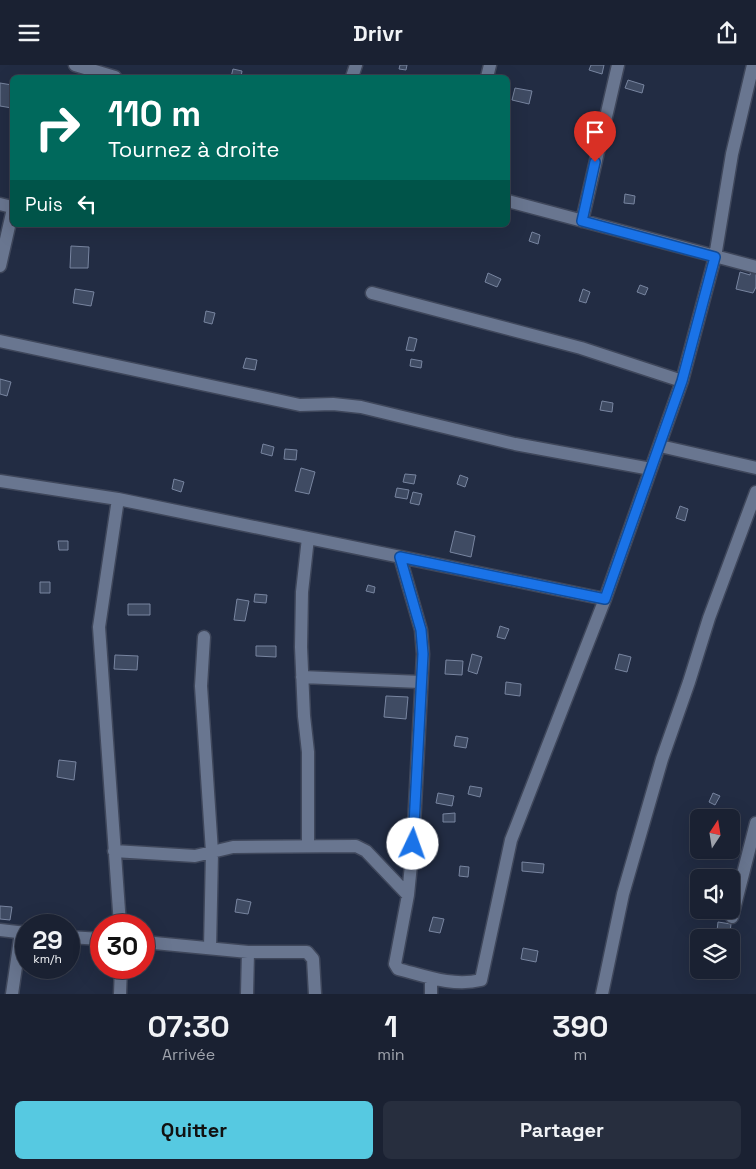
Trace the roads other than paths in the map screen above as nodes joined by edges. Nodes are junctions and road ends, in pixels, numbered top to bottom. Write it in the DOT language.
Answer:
graph roads {
  1 [pos="618,65"];
  2 [pos="753,65"];
  3 [pos="76,69"];
  4 [pos="105,75"];
  5 [pos="510,202"];
  6 [pos="582,221"];
  7 [pos="10,222"];
  8 [pos="715,257"];
  9 [pos="0,266"];
  10 [pos="756,267"];
  11 [pos="372,293"];
  12 [pos="0,341"];
  13 [pos="682,381"];
  14 [pos="660,446"];
  15 [pos="756,468"];
  16 [pos="651,469"];
  17 [pos="0,481"];
  18 [pos="756,492"];
  19 [pos="118,499"];
  20 [pos="308,538"];
  21 [pos="400,557"];
  22 [pos="605,599"];
  23 [pos="204,637"];
  24 [pos="302,677"];
  25 [pos="421,682"];
  26 [pos="756,823"];
  27 [pos="308,845"];
  28 [pos="114,851"];
  29 [pos="212,852"];
  30 [pos="740,886"];
  31 [pos="408,895"];
  32 [pos="119,914"];
  33 [pos="0,930"];
  34 [pos="15,931"];
  35 [pos="155,942"];
  36 [pos="210,949"];
  37 [pos="248,952"];
  38 [pos="15,978"];
  39 [pos="120,979"];
  40 [pos="431,979"];
  41 [pos="12,994"];
  42 [pos="120,994"];
  43 [pos="247,994"];
  44 [pos="315,994"];
  45 [pos="431,994"];
  46 [pos="602,994"];
  1 -- 6 [label="street"];
  2 -- 8 [label="street"];
  3 -- 4 [label="street"];
  5 -- 6 [label="street"];
  6 -- 8 [label="street"];
  7 -- 9 [label="street"];
  8 -- 10 [label="street"];
  8 -- 13 [label="street"];
  11 -- 13 [label="street"];
  12 -- 16 [label="street"];
  13 -- 14 [label="street"];
  14 -- 15 [label="street"];
  14 -- 16 [label="street"];
  16 -- 22 [label="street"];
  17 -- 19 [label="street"];
  18 -- 46 [label="street"];
  19 -- 20 [label="street"];
  19 -- 28 [label="street"];
  20 -- 21 [label="street"];
  20 -- 24 [label="street"];
  21 -- 22 [label="street"];
  21 -- 25 [label="street"];
  22 -- 40 [label="street"];
  23 -- 29 [label="street"];
  24 -- 25 [label="street"];
  24 -- 27 [label="street"];
  25 -- 31 [label="street"];
  26 -- 30 [label="street"];
  27 -- 29 [label="street"];
  27 -- 31 [label="street"];
  28 -- 29 [label="street"];
  28 -- 32 [label="street"];
  29 -- 36 [label="street"];
  31 -- 40 [label="street"];
  33 -- 34 [label="street"];
  35 -- 36 [label="street"];
  36 -- 37 [label="street"];
  37 -- 43 [label="street"];
  37 -- 44 [label="street"];
  38 -- 41 [label="street"];
  39 -- 42 [label="street"];
  40 -- 45 [label="street"];
}
